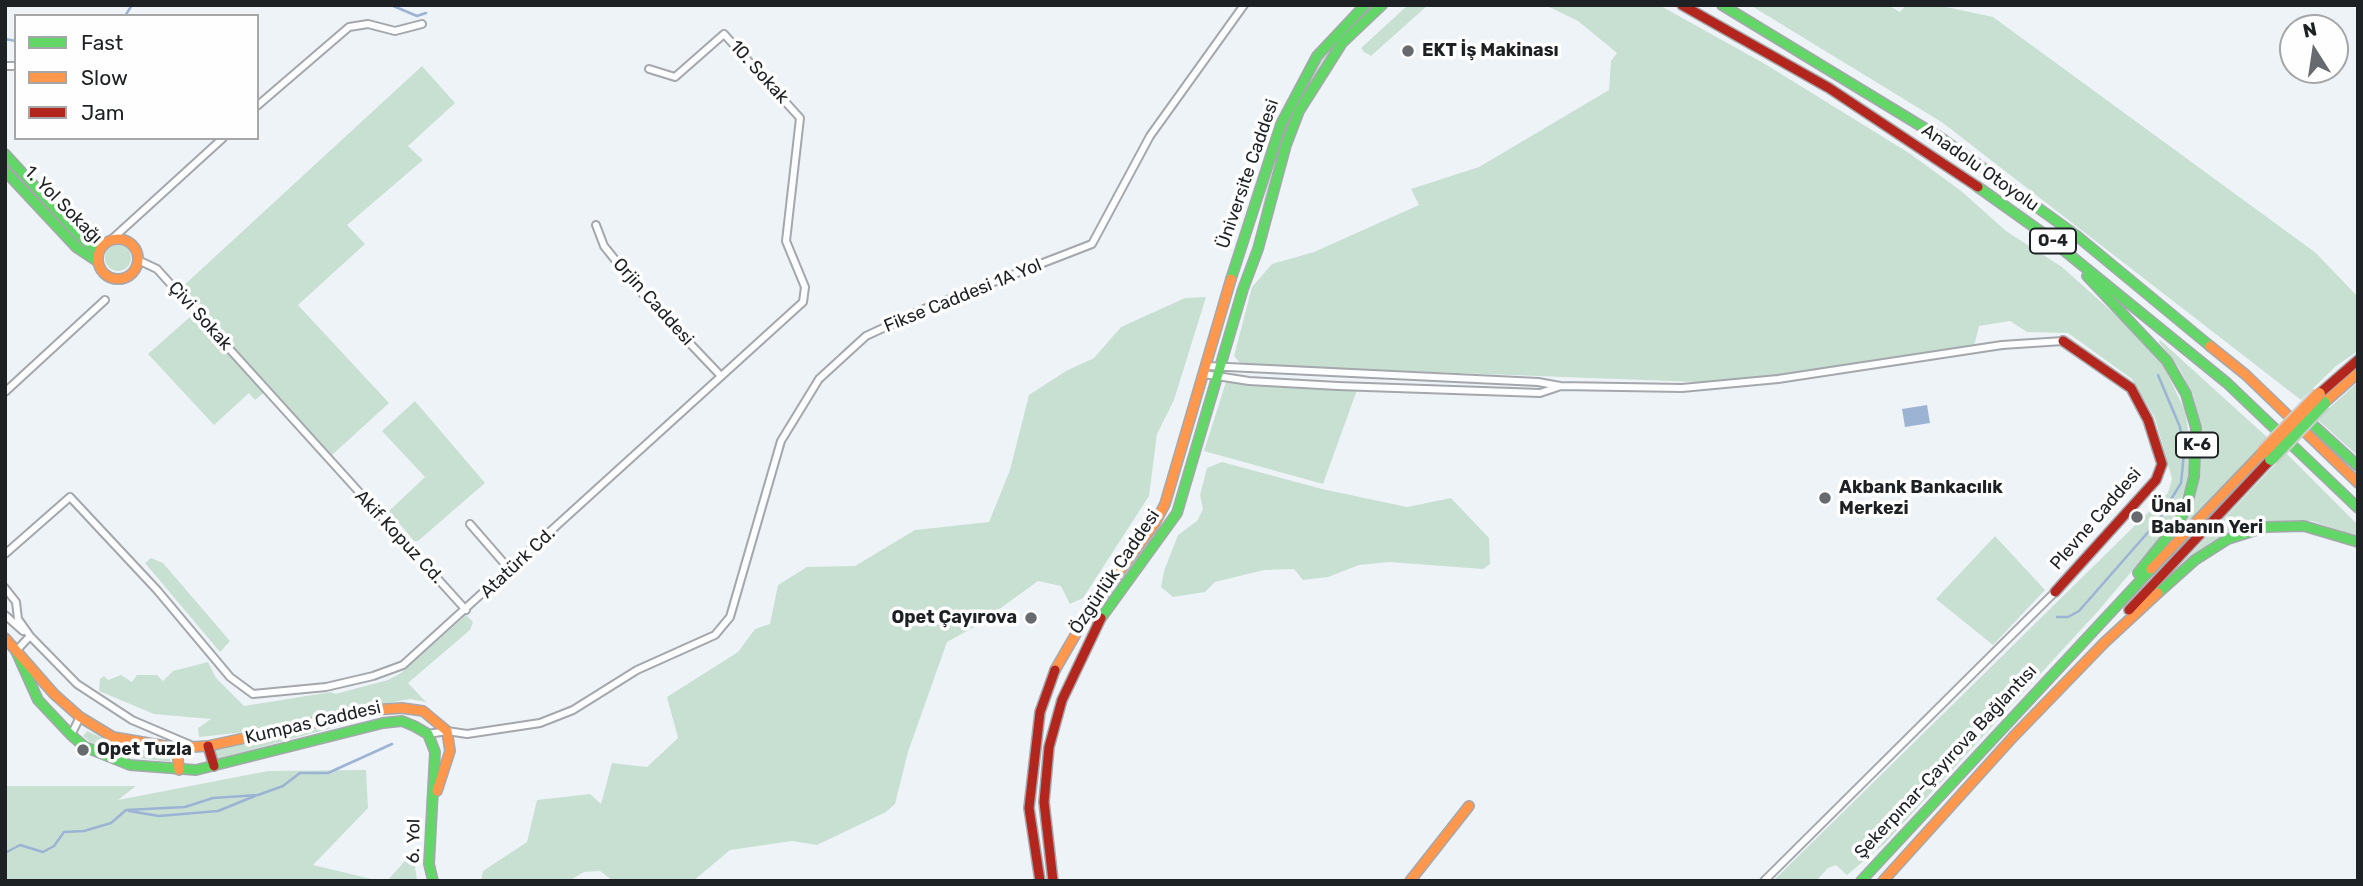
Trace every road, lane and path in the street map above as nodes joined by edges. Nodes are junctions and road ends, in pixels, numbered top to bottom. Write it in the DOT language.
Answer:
graph roads {
  1 [pos="1244,5"];
  2 [pos="1365,5"];
  3 [pos="1382,5"];
  4 [pos="1682,5"];
  5 [pos="1722,5"];
  6 [pos="422,24"];
  7 [pos="649,69"];
  8 [pos="259,104"];
  9 [pos="800,118"];
  10 [pos="221,140"];
  11 [pos="5,154"];
  12 [pos="5,171"];
  13 [pos="596,225"];
  14 [pos="2044,234"];
  15 [pos="106,243"];
  16 [pos="138,260"];
  17 [pos="97,261"];
  18 [pos="105,300"];
  19 [pos="2063,341"];
  20 [pos="2358,360"];
  21 [pos="1206,370"];
  22 [pos="1220,372"];
  23 [pos="2358,373"];
  24 [pos="720,374"];
  25 [pos="2246,374"];
  26 [pos="1560,386"];
  27 [pos="5,392"];
  28 [pos="2322,398"];
  29 [pos="2267,456"];
  30 [pos="331,464"];
  31 [pos="2358,466"];
  32 [pos="2358,483"];
  33 [pos="2358,508"];
  34 [pos="470,524"];
  35 [pos="2358,542"];
  36 [pos="5,554"];
  37 [pos="510,570"];
  38 [pos="5,589"];
  39 [pos="2055,592"];
  40 [pos="466,610"];
  41 [pos="5,615"];
  42 [pos="30,636"];
  43 [pos="5,638"];
  44 [pos="16,651"];
  45 [pos="2058,666"];
  46 [pos="80,717"];
  47 [pos="447,731"];
  48 [pos="428,734"];
  49 [pos="71,735"];
  50 [pos="2013,737"];
  51 [pos="175,742"];
  52 [pos="201,746"];
  53 [pos="214,766"];
  54 [pos="179,770"];
  55 [pos="432,802"];
  56 [pos="1469,806"];
  57 [pos="433,881"];
  58 [pos="1040,881"];
  59 [pos="1054,881"];
  60 [pos="1410,881"];
  61 [pos="1764,881"];
  62 [pos="1861,881"];
  63 [pos="1883,881"];
  1 -- 47 [label="street, Fikse Caddesi 1A Yol"];
  2 -- 21 [label="main road, Üniversite Caddesi"];
  3 -- 22 [label="main road, Üniversite Caddesi"];
  4 -- 14 [label="main road, Anadolu Otoyolu / O-4"];
  5 -- 25 [label="main road, Anadolu Otoyolu / O-4"];
  6 -- 8 [label="street"];
  7 -- 9 [label="street, 10. Sokak"];
  9 -- 24 [label="street, Atatürk Cd."];
  10 -- 15 [label="street"];
  11 -- 15 [label="main road"];
  12 -- 17 [label="main road, 1. Yol Sokağı"];
  13 -- 24 [label="street, Orjin Caddesi"];
  14 -- 33 [label="main road, Anadolu Otoyolu / O-4"];
  14 -- 45 [label="main road, K-6"];
  15 -- 16 [label="main road"];
  15 -- 17 [label="main road"];
  16 -- 17 [label="main road"];
  16 -- 30 [label="street, Çivi Sokak"];
  18 -- 27 [label="street"];
  19 -- 26 [label="street"];
  19 -- 39 [label="main road, Plevne Caddesi"];
  20 -- 28 [label="main road"];
  21 -- 22 [label="street"];
  21 -- 58 [label="main road, Özgürlük Caddesi"];
  22 -- 26 [label="street"];
  22 -- 26 [label="street"];
  22 -- 59 [label="main road, Özgürlük Caddesi"];
  23 -- 28 [label="main road"];
  24 -- 37 [label="street, Atatürk Cd."];
  25 -- 31 [label="main road"];
  25 -- 32 [label="main road, Anadolu Otoyolu / O-4"];
  28 -- 29 [label="main road, bridge"];
  29 -- 45 [label="main road"];
  29 -- 50 [label="main road"];
  30 -- 40 [label="street, Akif Kopuz Cd."];
  34 -- 37 [label="street"];
  35 -- 50 [label="main road"];
  36 -- 40 [label="street, Atatürk Cd."];
  37 -- 40 [label="street, Atatürk Cd."];
  38 -- 42 [label="street"];
  39 -- 61 [label="street"];
  41 -- 42 [label="street"];
  42 -- 44 [label="street"];
  42 -- 51 [label="street"];
  43 -- 44 [label="main road"];
  44 -- 46 [label="main road, Kumpas Caddesi"];
  44 -- 49 [label="main road, Kumpas Caddesi"];
  45 -- 62 [label="main road, Şekerpınar-Çayırova Bağlantısı"];
  46 -- 49 [label="street"];
  46 -- 51 [label="main road, Kumpas Caddesi"];
  47 -- 48 [label="street, Fikse Caddesi 1A Yol"];
  47 -- 52 [label="main road, Kumpas Caddesi"];
  47 -- 55 [label="main road"];
  48 -- 53 [label="main road, Kumpas Caddesi"];
  48 -- 55 [label="main road"];
  49 -- 54 [label="main road, Kumpas Caddesi"];
  50 -- 63 [label="main road, Şekerpınar-Çayırova Bağlantısı"];
  51 -- 52 [label="main road, Kumpas Caddesi"];
  51 -- 54 [label="main road"];
  52 -- 53 [label="main road"];
  53 -- 54 [label="main road, Kumpas Caddesi"];
  55 -- 57 [label="main road, 6. Yol"];
  56 -- 60 [label="main road"];
}
